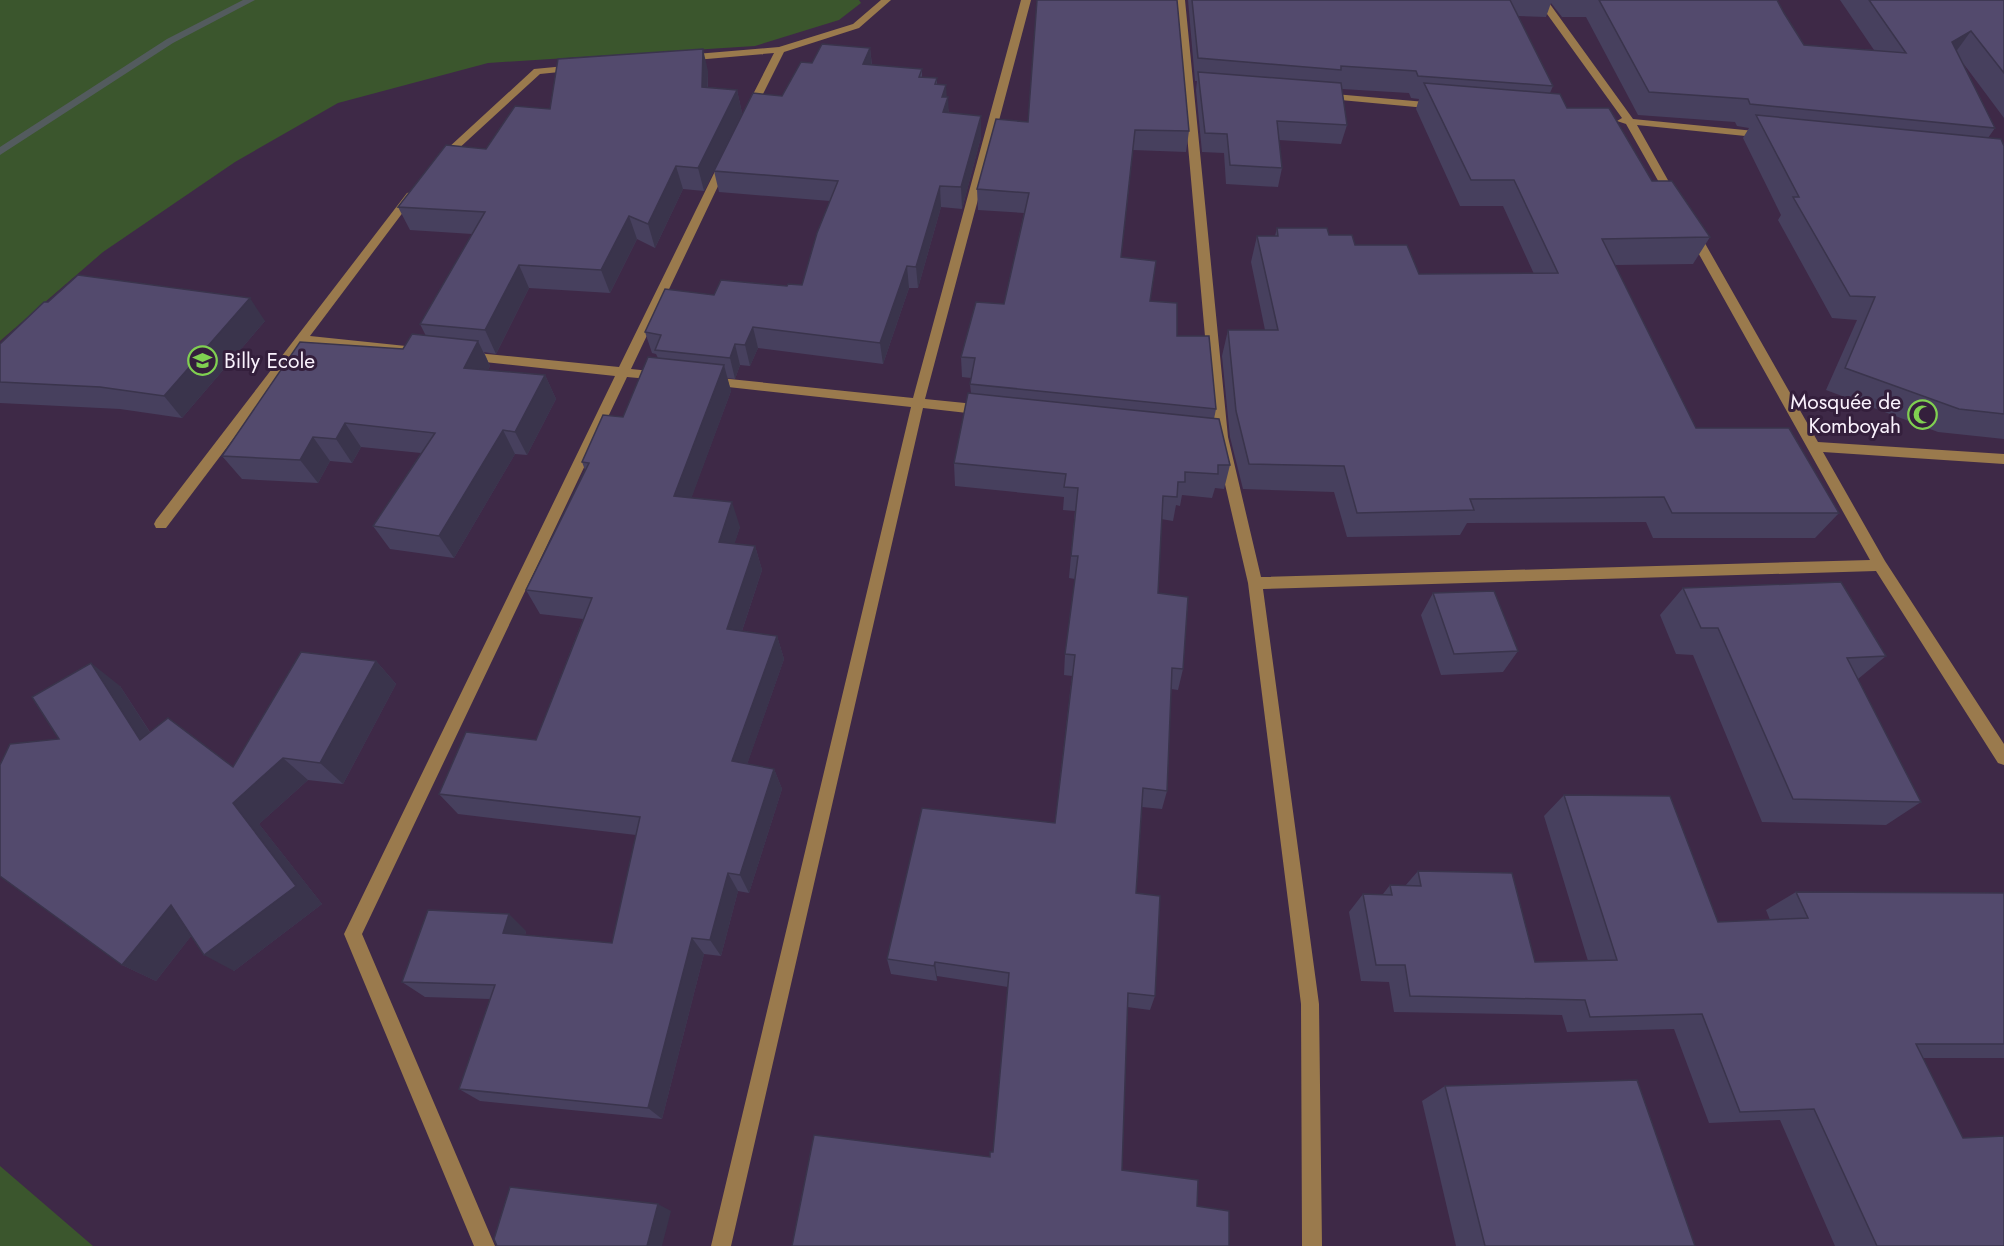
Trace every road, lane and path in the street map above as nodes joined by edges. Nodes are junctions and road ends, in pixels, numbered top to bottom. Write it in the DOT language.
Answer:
graph roads {
  1 [pos="886,0"];
  2 [pos="1026,0"];
  3 [pos="1180,0"];
  4 [pos="1542,0"];
  5 [pos="780,50"];
  6 [pos="676,59"];
  7 [pos="583,67"];
  8 [pos="1306,95"];
  9 [pos="1450,107"];
  10 [pos="1605,120"];
  11 [pos="1629,122"];
  12 [pos="743,125"];
  13 [pos="1782,137"];
  14 [pos="732,147"];
  15 [pos="432,167"];
  16 [pos="418,186"];
  17 [pos="302,339"];
  18 [pos="420,351"];
  19 [pos="456,355"];
  20 [pos="622,372"];
  21 [pos="669,377"];
  22 [pos="693,380"];
  23 [pos="918,403"];
  24 [pos="999,412"];
  25 [pos="1816,447"];
  26 [pos="2004,459"];
  27 [pos="161,524"];
  28 [pos="1880,565"];
  29 [pos="1255,582"];
  30 [pos="2004,758"];
  31 [pos="485,1246"];
  32 [pos="721,1246"];
  33 [pos="1312,1246"];
  1 -- 5 [label="street"];
  2 -- 23 [label="street"];
  3 -- 29 [label="street"];
  4 -- 11 [label="street"];
  5 -- 6 [label="street"];
  5 -- 12 [label="street"];
  7 -- 15 [label="street"];
  8 -- 9 [label="street"];
  10 -- 11 [label="street"];
  11 -- 13 [label="street"];
  11 -- 25 [label="street"];
  14 -- 20 [label="street"];
  16 -- 17 [label="street"];
  17 -- 18 [label="street"];
  17 -- 27 [label="street"];
  19 -- 20 [label="street"];
  20 -- 21 [label="street"];
  20 -- 31 [label="street"];
  22 -- 23 [label="street"];
  23 -- 24 [label="street"];
  23 -- 32 [label="street"];
  25 -- 26 [label="street"];
  25 -- 28 [label="street"];
  28 -- 29 [label="street"];
  28 -- 30 [label="street"];
  29 -- 33 [label="street"];
}
